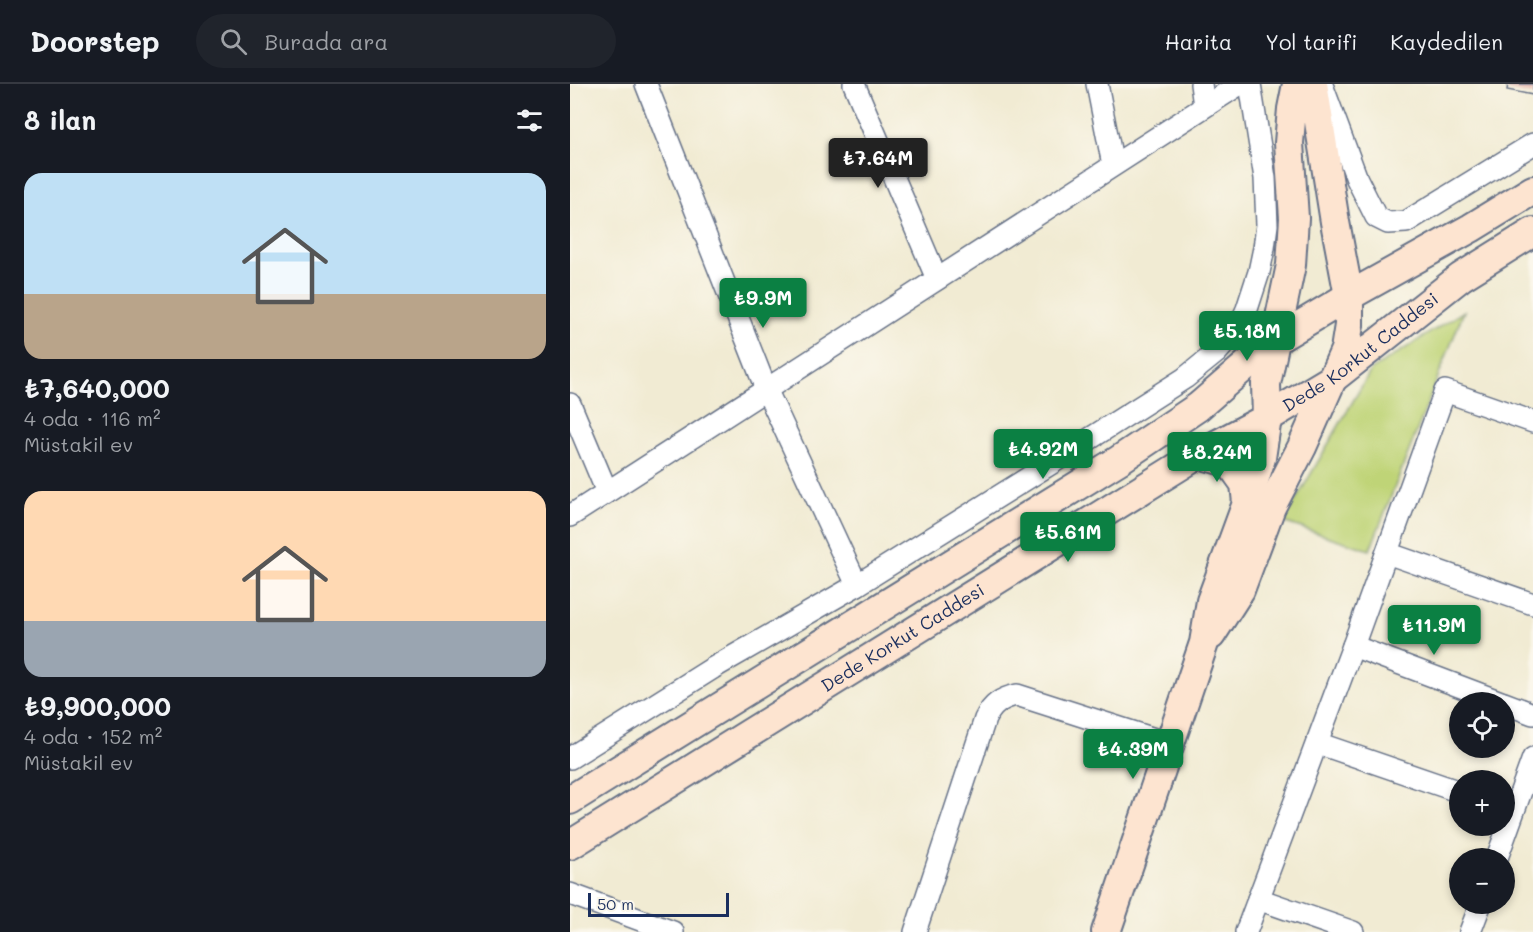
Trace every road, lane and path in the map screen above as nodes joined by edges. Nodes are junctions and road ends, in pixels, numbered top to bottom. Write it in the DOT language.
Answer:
graph roads {
  1 [pos="646,84"];
  2 [pos="854,84"];
  3 [pos="1097,84"];
  4 [pos="1201,84"];
  5 [pos="1240,84"];
  6 [pos="1250,84"];
  7 [pos="1297,84"];
  8 [pos="1313,84"];
  9 [pos="1322,84"];
  10 [pos="1204,106"];
  11 [pos="1533,144"];
  12 [pos="1113,165"];
  13 [pos="1533,190"];
  14 [pos="1533,232"];
  15 [pos="937,279"];
  16 [pos="1349,296"];
  17 [pos="1274,341"];
  18 [pos="1332,379"];
  19 [pos="766,389"];
  20 [pos="570,404"];
  21 [pos="1267,418"];
  22 [pos="1533,422"];
  23 [pos="1200,454"];
  24 [pos="607,492"];
  25 [pos="1247,503"];
  26 [pos="570,516"];
  27 [pos="1387,553"];
  28 [pos="857,585"];
  29 [pos="1533,604"];
  30 [pos="1204,643"];
  31 [pos="1353,646"];
  32 [pos="1474,692"];
  33 [pos="1515,707"];
  34 [pos="1533,714"];
  35 [pos="1317,743"];
  36 [pos="1170,744"];
  37 [pos="570,758"];
  38 [pos="1533,758"];
  39 [pos="1449,788"];
  40 [pos="1515,797"];
  41 [pos="570,800"];
  42 [pos="570,844"];
  43 [pos="570,894"];
  44 [pos="1258,899"];
  45 [pos="1477,914"];
  46 [pos="673,932"];
  47 [pos="915,932"];
  48 [pos="1106,932"];
  49 [pos="1246,932"];
  50 [pos="1353,932"];
  51 [pos="1470,932"];
  1 -- 19 [label="street"];
  2 -- 15 [label="street"];
  3 -- 12 [label="street"];
  4 -- 10 [label="street"];
  5 -- 10 [label="street"];
  6 -- 28 [label="street"];
  7 -- 17 [label="main road"];
  8 -- 16 [label="main road"];
  9 -- 11 [label="street"];
  10 -- 12 [label="street"];
  12 -- 15 [label="street"];
  13 -- 16 [label="main road, Dede Korkut Caddesi"];
  14 -- 18 [label="main road, Dede Korkut Caddesi"];
  15 -- 19 [label="street"];
  16 -- 17 [label="main road, Dede Korkut Caddesi"];
  16 -- 18 [label="main road"];
  17 -- 21 [label="main road"];
  17 -- 41 [label="main road, Dede Korkut Caddesi"];
  18 -- 21 [label="main road, Dede Korkut Caddesi"];
  18 -- 30 [label="main road"];
  19 -- 24 [label="street"];
  19 -- 28 [label="street"];
  20 -- 24 [label="street"];
  21 -- 23 [label="main road, Dede Korkut Caddesi"];
  21 -- 25 [label="main road"];
  22 -- 27 [label="street"];
  23 -- 25 [label="main road"];
  23 -- 42 [label="main road, Dede Korkut Caddesi"];
  24 -- 26 [label="street"];
  25 -- 30 [label="main road"];
  27 -- 29 [label="street"];
  27 -- 31 [label="street"];
  28 -- 37 [label="street"];
  30 -- 36 [label="main road"];
  31 -- 32 [label="street"];
  31 -- 35 [label="street"];
  33 -- 34 [label="street"];
  35 -- 39 [label="street"];
  35 -- 44 [label="street"];
  36 -- 47 [label="street"];
  36 -- 48 [label="main road"];
  38 -- 40 [label="street"];
  43 -- 46 [label="street"];
  44 -- 49 [label="street"];
  44 -- 50 [label="street"];
  45 -- 51 [label="street"];
}
